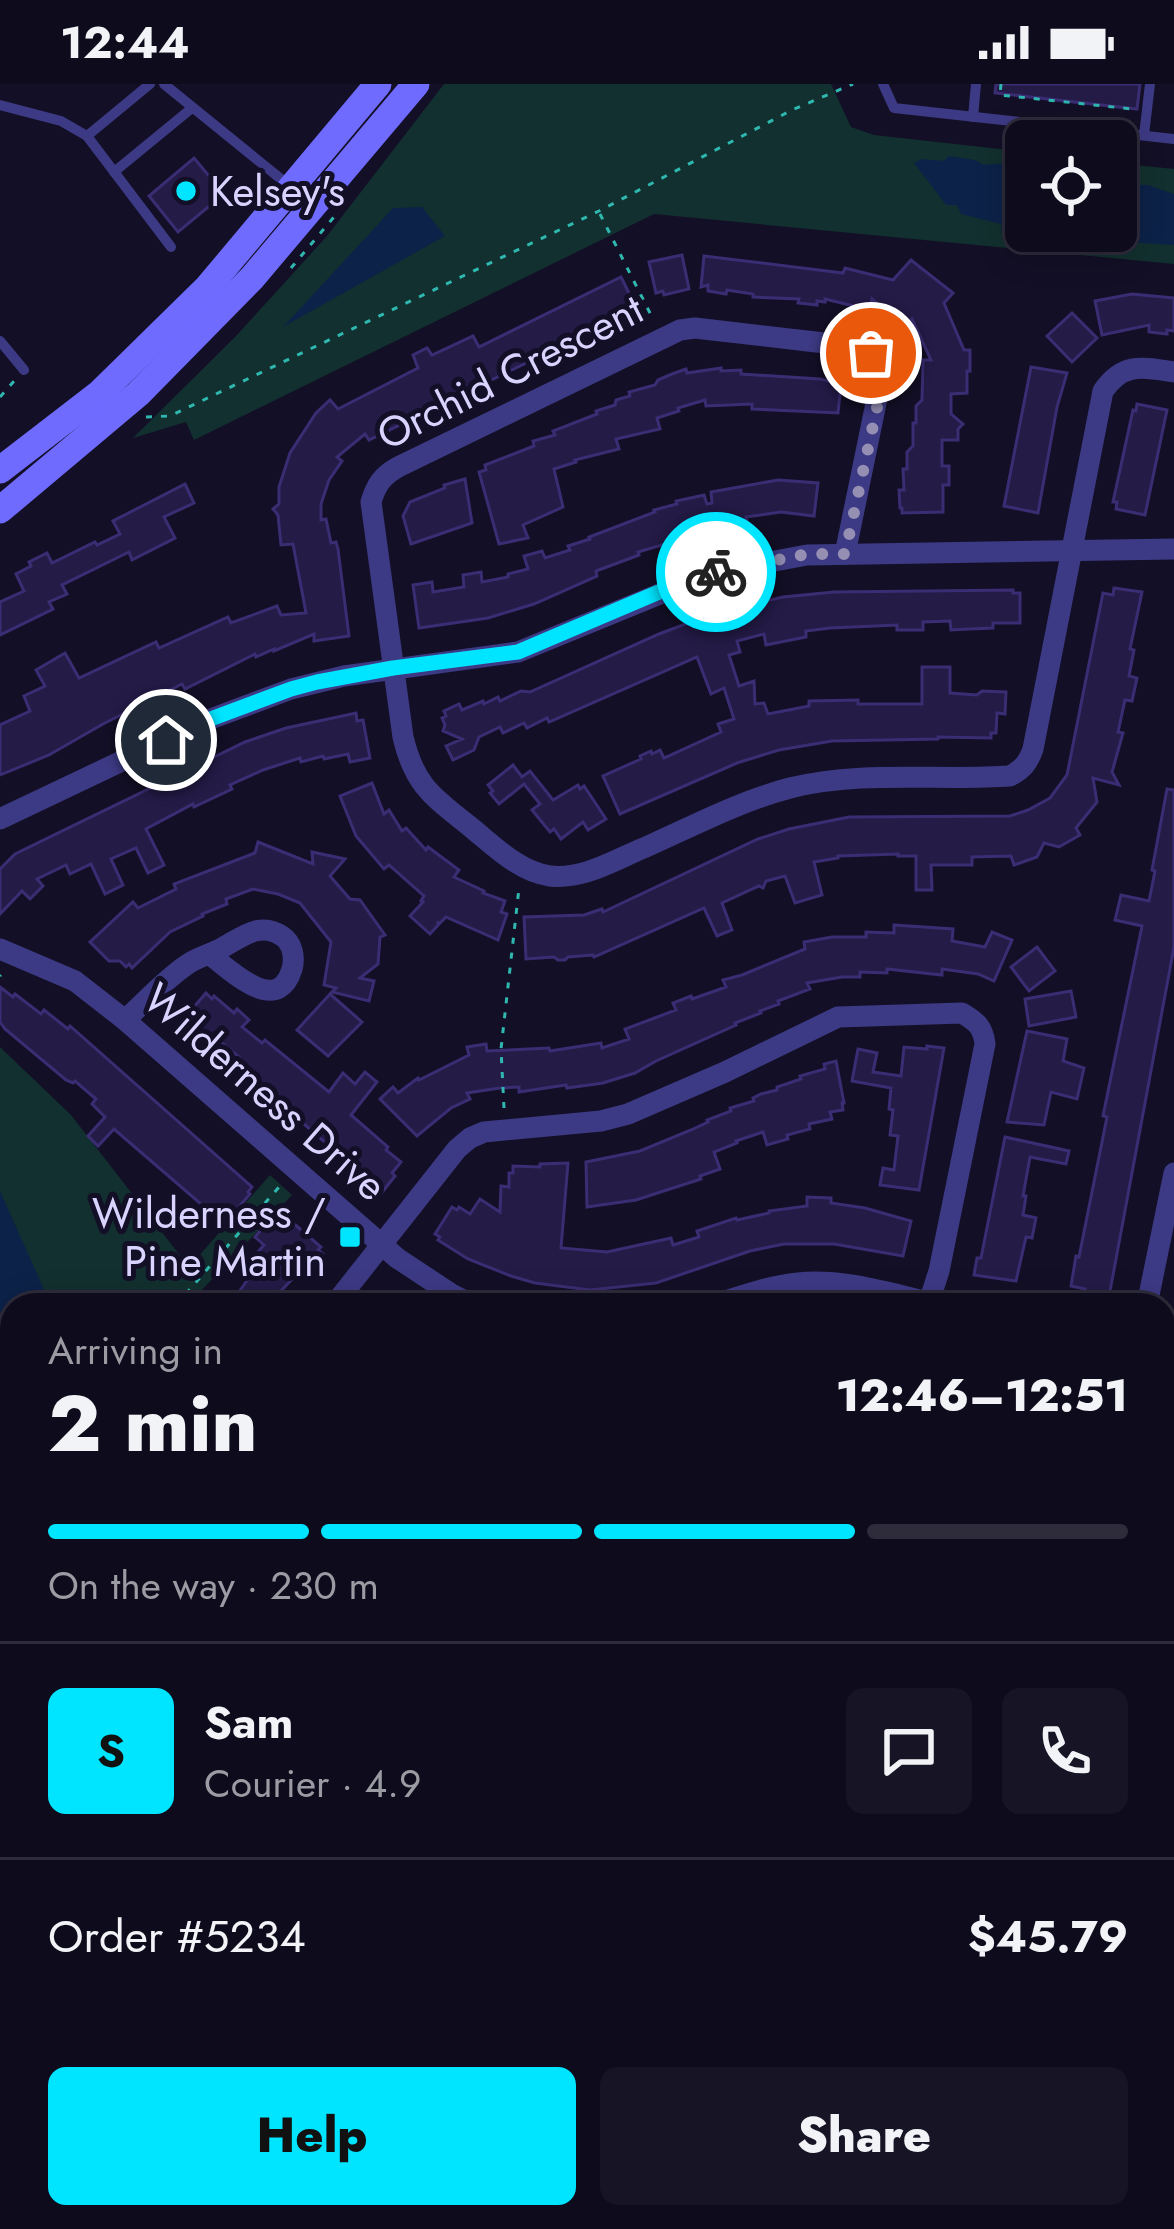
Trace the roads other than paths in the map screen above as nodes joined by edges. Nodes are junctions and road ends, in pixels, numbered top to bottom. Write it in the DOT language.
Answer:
graph roads {
  1 [pos="150,84"];
  2 [pos="164,84"];
  3 [pos="378,84"];
  4 [pos="416,84"];
  5 [pos="883,84"];
  6 [pos="976,84"];
  7 [pos="1150,84"];
  8 [pos="0,104"];
  9 [pos="192,108"];
  10 [pos="973,117"];
  11 [pos="1144,135"];
  12 [pos="87,136"];
  13 [pos="1174,139"];
  14 [pos="114,172"];
  15 [pos="290,187"];
  16 [pos="315,203"];
  17 [pos="171,247"];
  18 [pos="0,341"];
  19 [pos="24,370"];
  20 [pos="1174,372"];
  21 [pos="0,470"];
  22 [pos="0,510"];
  23 [pos="1174,549"];
  24 [pos="1072,551"];
  25 [pos="845,554"];
  26 [pos="393,668"];
  27 [pos="0,819"];
  28 [pos="0,949"];
  29 [pos="210,955"];
  30 [pos="125,1020"];
  31 [pos="1174,1173"];
  32 [pos="382,1245"];
  33 [pos="344,1293"];
  34 [pos="452,1293"];
  35 [pos="755,1293"];
  36 [pos="884,1293"];
  37 [pos="935,1293"];
  38 [pos="1150,1293"];
  1 -- 12 [label="lane"];
  2 -- 9 [label="lane"];
  3 -- 15 [label="main road"];
  4 -- 16 [label="main road"];
  5 -- 10 [label="lane"];
  6 -- 10 [label="lane"];
  7 -- 11 [label="lane"];
  8 -- 12 [label="lane"];
  9 -- 14 [label="lane"];
  9 -- 15 [label="lane"];
  10 -- 11 [label="lane"];
  11 -- 13 [label="lane"];
  12 -- 14 [label="lane"];
  14 -- 17 [label="lane"];
  15 -- 16 [label="lane"];
  15 -- 21 [label="main road"];
  16 -- 22 [label="main road"];
  18 -- 19 [label="lane"];
  20 -- 24 [label="street"];
  23 -- 24 [label="street"];
  24 -- 25 [label="street"];
  24 -- 26 [label="street"];
  25 -- 26 [label="street"];
  25 -- 26 [label="street, Orchid Crescent"];
  26 -- 27 [label="street"];
  28 -- 30 [label="street, Wilderness Drive"];
  29 -- 30 [label="street"];
  30 -- 32 [label="street, Wilderness Drive"];
  31 -- 38 [label="street"];
  32 -- 33 [label="street"];
  32 -- 34 [label="street, Wilderness Drive"];
  32 -- 37 [label="street"];
  35 -- 36 [label="street"];
}
